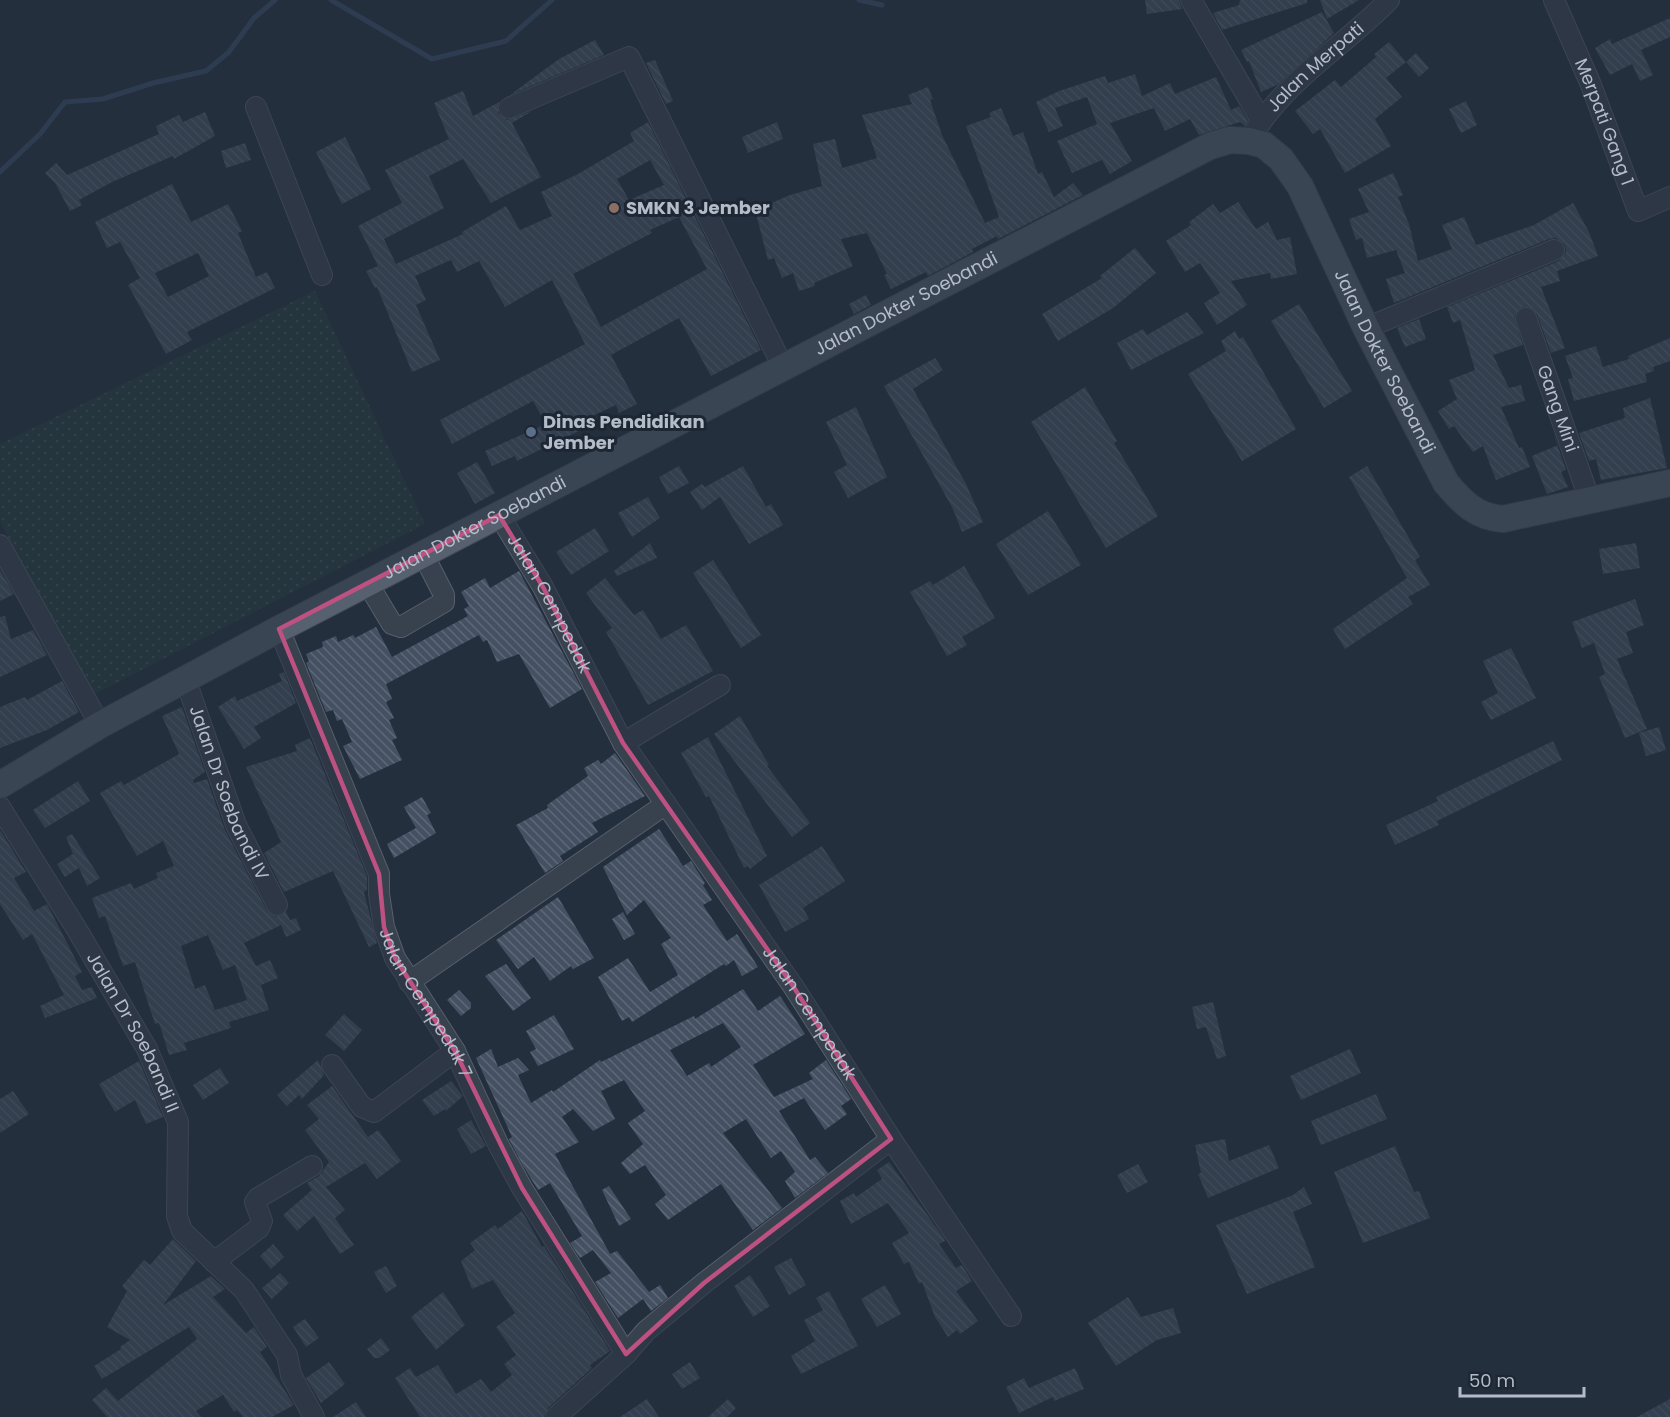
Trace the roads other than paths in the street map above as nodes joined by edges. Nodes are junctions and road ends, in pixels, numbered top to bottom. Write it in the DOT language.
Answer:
graph roads {
  1 [pos="1191,0"];
  2 [pos="1389,0"];
  3 [pos="1554,0"];
  4 [pos="256,107"];
  5 [pos="509,108"];
  6 [pos="1255,130"];
  7 [pos="1670,196"];
  8 [pos="1554,249"];
  9 [pos="322,275"];
  10 [pos="1526,318"];
  11 [pos="1366,328"];
  12 [pos="783,367"];
  13 [pos="1670,483"];
  14 [pos="1590,501"];
  15 [pos="499,515"];
  16 [pos="0,545"];
  17 [pos="423,556"];
  18 [pos="368,584"];
  19 [pos="279,628"];
  20 [pos="185,678"];
  21 [pos="720,685"];
  22 [pos="100,725"];
  23 [pos="623,743"];
  24 [pos="0,785"];
  25 [pos="666,804"];
  26 [pos="0,807"];
  27 [pos="277,905"];
  28 [pos="410,982"];
  29 [pos="455,1052"];
  30 [pos="332,1065"];
  31 [pos="891,1139"];
  32 [pos="312,1166"];
  33 [pos="214,1262"];
  34 [pos="1011,1316"];
  35 [pos="626,1354"];
  36 [pos="314,1417"];
  37 [pos="555,1417"];
  1 -- 6 [label="street"];
  2 -- 6 [label="street, Jalan Merpati"];
  3 -- 7 [label="street, Merpati Gang 1"];
  4 -- 9 [label="street"];
  5 -- 12 [label="street"];
  6 -- 11 [label="main road, Jalan Dokter Soebandi"];
  6 -- 12 [label="main road, Jalan Dokter Soebandi"];
  8 -- 11 [label="street"];
  10 -- 14 [label="street, Gang Mini"];
  11 -- 14 [label="main road, Jalan Dokter Soebandi"];
  12 -- 15 [label="main road, Jalan Dokter Soebandi"];
  13 -- 14 [label="main road, Jalan Dokter Soebandi"];
  15 -- 17 [label="main road, Jalan Dokter Soebandi"];
  15 -- 23 [label="street, Jalan Cempedak"];
  16 -- 22 [label="street"];
  17 -- 18 [label="main road, Jalan Dokter Soebandi"];
  17 -- 18 [label="street"];
  18 -- 19 [label="main road, Jalan Dokter Soebandi"];
  19 -- 20 [label="main road, Jalan Dokter Soebandi"];
  19 -- 28 [label="street, Jalan Cempedak 7"];
  20 -- 22 [label="main road, Jalan Dokter Soebandi"];
  20 -- 27 [label="street, Jalan Dr Soebandi IV"];
  21 -- 23 [label="street"];
  22 -- 24 [label="main road, Jalan Dokter Soebandi"];
  23 -- 25 [label="street, Jalan Cempedak"];
  25 -- 28 [label="street"];
  25 -- 31 [label="street, Jalan Cempedak"];
  26 -- 33 [label="street, Jalan Dr Soebandi II"];
  28 -- 29 [label="street, Jalan Cempedak 7"];
  29 -- 30 [label="street"];
  29 -- 35 [label="street, Jalan Cempedak 7"];
  31 -- 34 [label="street, Jalan Cempedak"];
  31 -- 35 [label="street"];
  32 -- 33 [label="street"];
  33 -- 36 [label="street, Jalan Dr Soebandi II"];
  35 -- 37 [label="street"];
}
